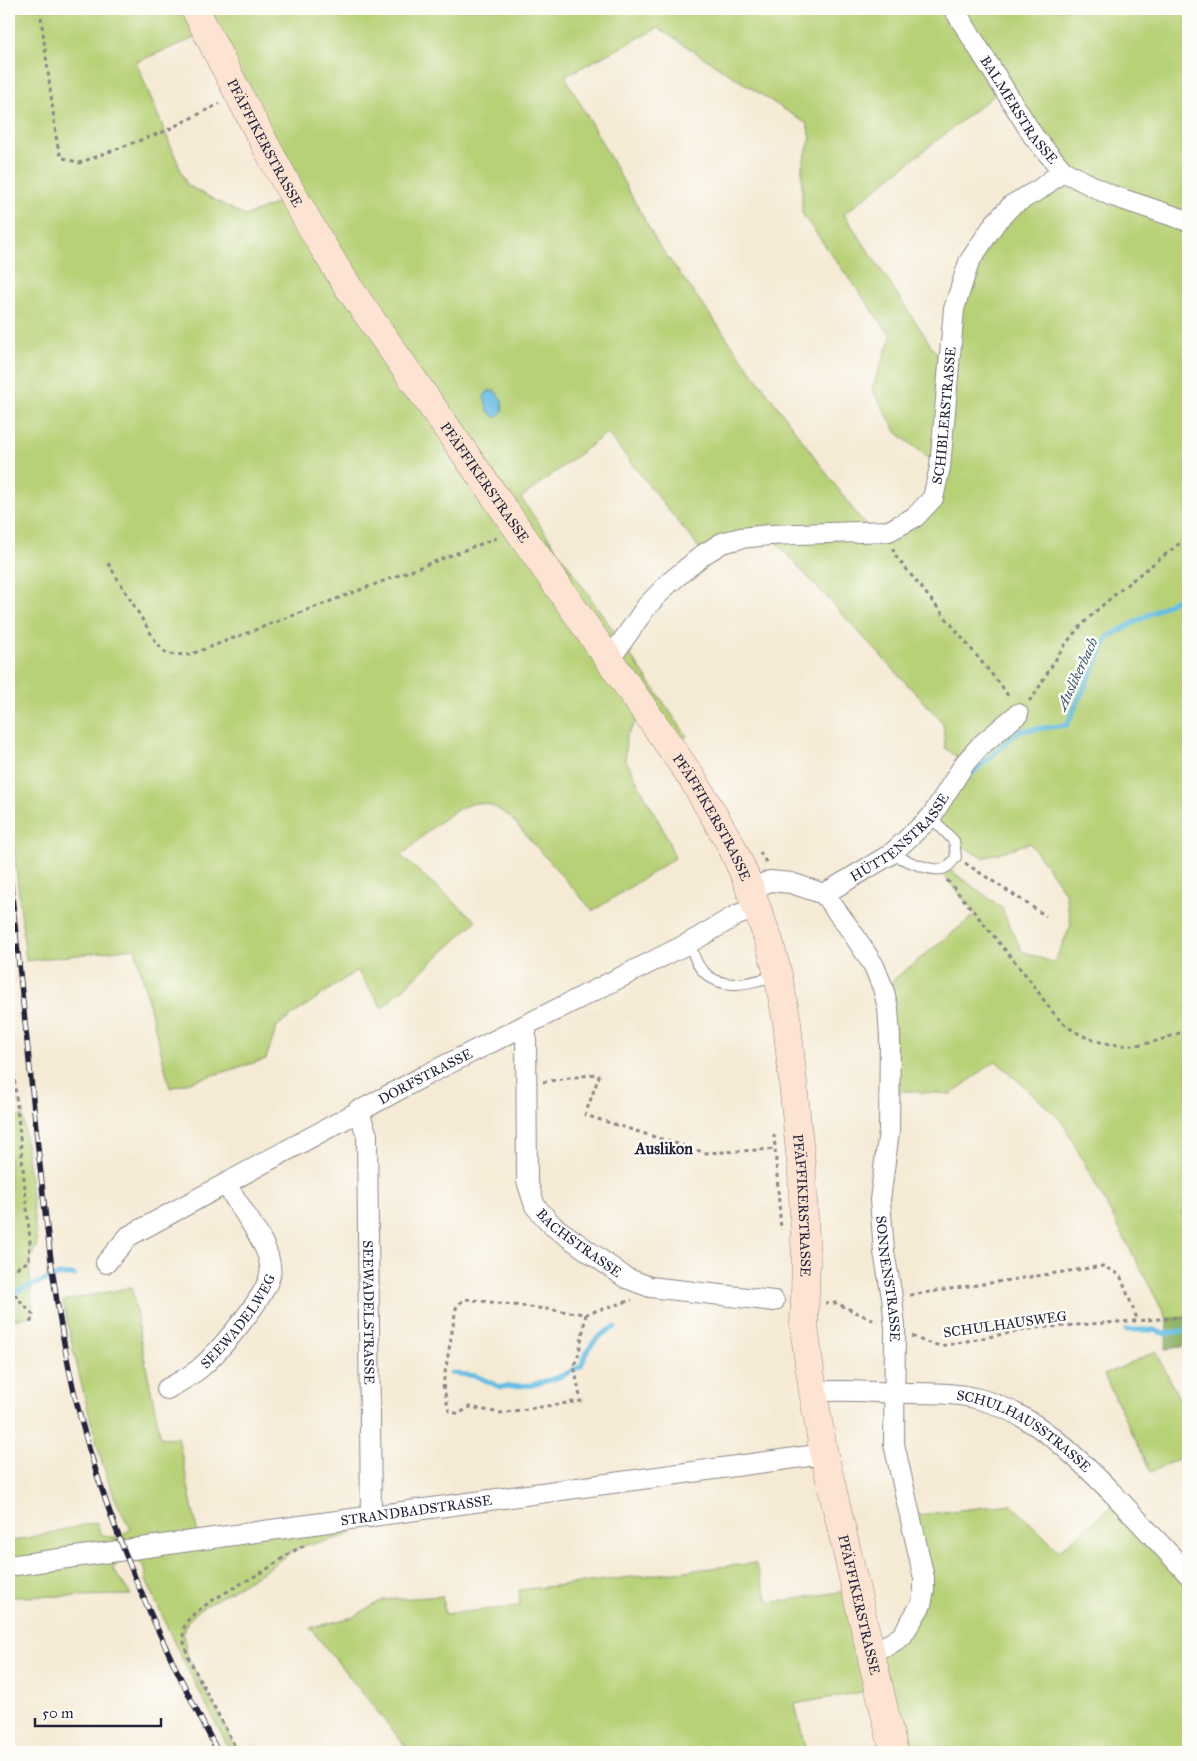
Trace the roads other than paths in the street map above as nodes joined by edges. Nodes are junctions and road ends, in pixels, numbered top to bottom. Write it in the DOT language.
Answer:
graph roads {
  1 [pos="195,9"];
  2 [pos="954,9"];
  3 [pos="1063,170"];
  4 [pos="1188,221"];
  5 [pos="610,659"];
  6 [pos="1018,714"];
  7 [pos="931,817"];
  8 [pos="891,854"];
  9 [pos="760,893"];
  10 [pos="824,894"];
  11 [pos="689,943"];
  12 [pos="778,975"];
  13 [pos="526,1025"];
  14 [pos="358,1110"];
  15 [pos="226,1184"];
  16 [pos="106,1263"];
  17 [pos="774,1301"];
  18 [pos="167,1389"];
  19 [pos="813,1392"];
  20 [pos="894,1392"];
  21 [pos="824,1454"];
  22 [pos="371,1517"];
  23 [pos="9,1566"];
  24 [pos="1188,1574"];
  25 [pos="869,1650"];
  26 [pos="894,1752"];
  1 -- 5 [label="main road, PFÄFFIKERSTRASSE"];
  2 -- 3 [label="street, BALMERSTRASSE"];
  3 -- 4 [label="street, BALMERSTRASSE"];
  3 -- 5 [label="street, SCHIBLERSTRASSE"];
  5 -- 9 [label="main road, PFÄFFIKERSTRASSE"];
  6 -- 7 [label="street, HÜTTENSTRASSE"];
  7 -- 8 [label="street, HÜTTENSTRASSE"];
  7 -- 8 [label="lane"];
  8 -- 10 [label="street, HÜTTENSTRASSE"];
  9 -- 10 [label="street"];
  9 -- 11 [label="street, DORFSTRASSE"];
  9 -- 12 [label="main road, PFÄFFIKERSTRASSE"];
  10 -- 20 [label="street, SONNENSTRASSE"];
  11 -- 12 [label="lane"];
  11 -- 13 [label="street, DORFSTRASSE"];
  12 -- 19 [label="main road, PFÄFFIKERSTRASSE"];
  13 -- 14 [label="street, DORFSTRASSE"];
  13 -- 17 [label="street, BACHSTRASSE"];
  14 -- 15 [label="street, DORFSTRASSE"];
  14 -- 22 [label="street, SEEWADELSTRASSE"];
  15 -- 16 [label="street, DORFSTRASSE"];
  15 -- 18 [label="street, SEEWADELWEG"];
  19 -- 20 [label="street, SCHULHAUSSTRASSE"];
  19 -- 21 [label="main road, PFÄFFIKERSTRASSE"];
  20 -- 24 [label="street, SCHULHAUSSTRASSE"];
  20 -- 25 [label="street, SONNENSTRASSE"];
  21 -- 22 [label="street, STRANDBADSTRASSE"];
  21 -- 25 [label="main road, PFÄFFIKERSTRASSE"];
  22 -- 23 [label="street, STRANDBADSTRASSE"];
  25 -- 26 [label="main road, PFÄFFIKERSTRASSE"];
}
